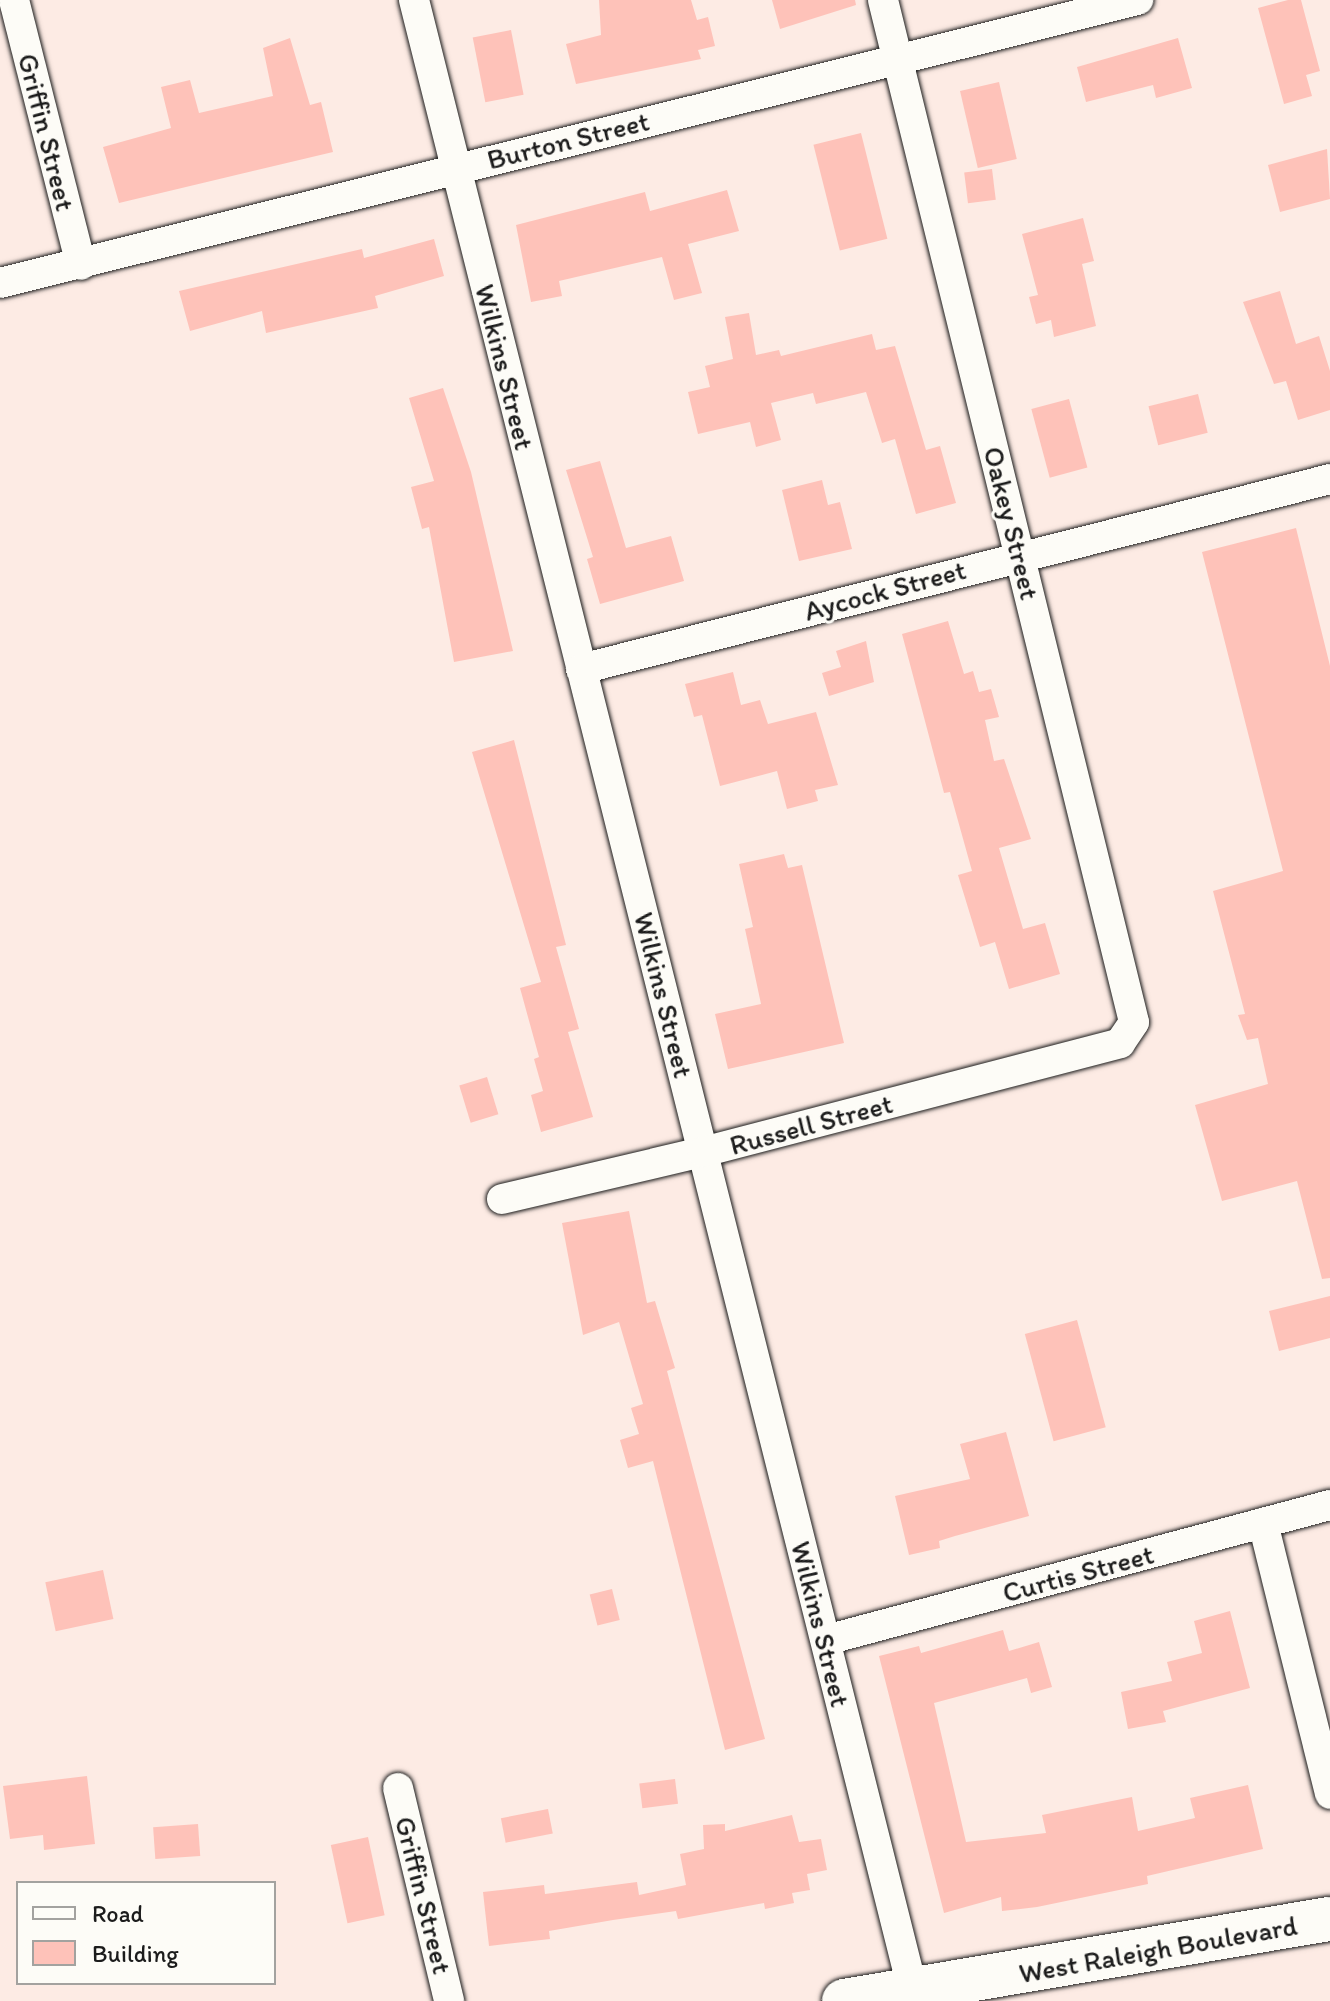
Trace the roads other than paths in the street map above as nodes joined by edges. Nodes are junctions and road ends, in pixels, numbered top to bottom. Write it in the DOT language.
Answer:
graph roads {
  1 [pos="14,0"];
  2 [pos="414,0"];
  3 [pos="883,0"];
  4 [pos="1138,0"];
  5 [pos="898,60"];
  6 [pos="454,167"];
  7 [pos="81,265"];
  8 [pos="0,283"];
  9 [pos="1330,479"];
  10 [pos="1019,555"];
  11 [pos="581,669"];
  12 [pos="1120,1043"];
  13 [pos="703,1152"];
  14 [pos="502,1199"];
  15 [pos="1330,1505"];
  16 [pos="1263,1523"];
  17 [pos="826,1640"];
  18 [pos="398,1788"];
  19 [pos="1330,1794"];
  20 [pos="1330,1919"];
  21 [pos="992,1989"];
  22 [pos="913,1991"];
  23 [pos="449,2001"];
  24 [pos="844,2001"];
  1 -- 7 [label="street, Griffin Street"];
  2 -- 6 [label="street, Wilkins Street"];
  3 -- 5 [label="street, Oakey Street"];
  4 -- 5 [label="street, Burton Street"];
  5 -- 6 [label="street, Burton Street"];
  5 -- 10 [label="street, Oakey Street"];
  6 -- 7 [label="street, Burton Street"];
  6 -- 11 [label="street, Wilkins Street"];
  7 -- 8 [label="street, Burton Street"];
  9 -- 10 [label="street, Aycock Street"];
  10 -- 11 [label="street, Aycock Street"];
  10 -- 12 [label="street, Oakey Street"];
  11 -- 13 [label="street, Wilkins Street"];
  12 -- 13 [label="street, Russell Street"];
  13 -- 14 [label="street, Russell Street"];
  13 -- 17 [label="street, Wilkins Street"];
  15 -- 16 [label="street, Curtis Street"];
  16 -- 17 [label="street, Curtis Street"];
  16 -- 19 [label="street"];
  17 -- 22 [label="street, Wilkins Street"];
  18 -- 23 [label="street, Griffin Street"];
  20 -- 21 [label="main road, West Raleigh Boulevard"];
  21 -- 22 [label="main road, West Raleigh Boulevard"];
  22 -- 24 [label="main road, West Raleigh Boulevard"];
}
